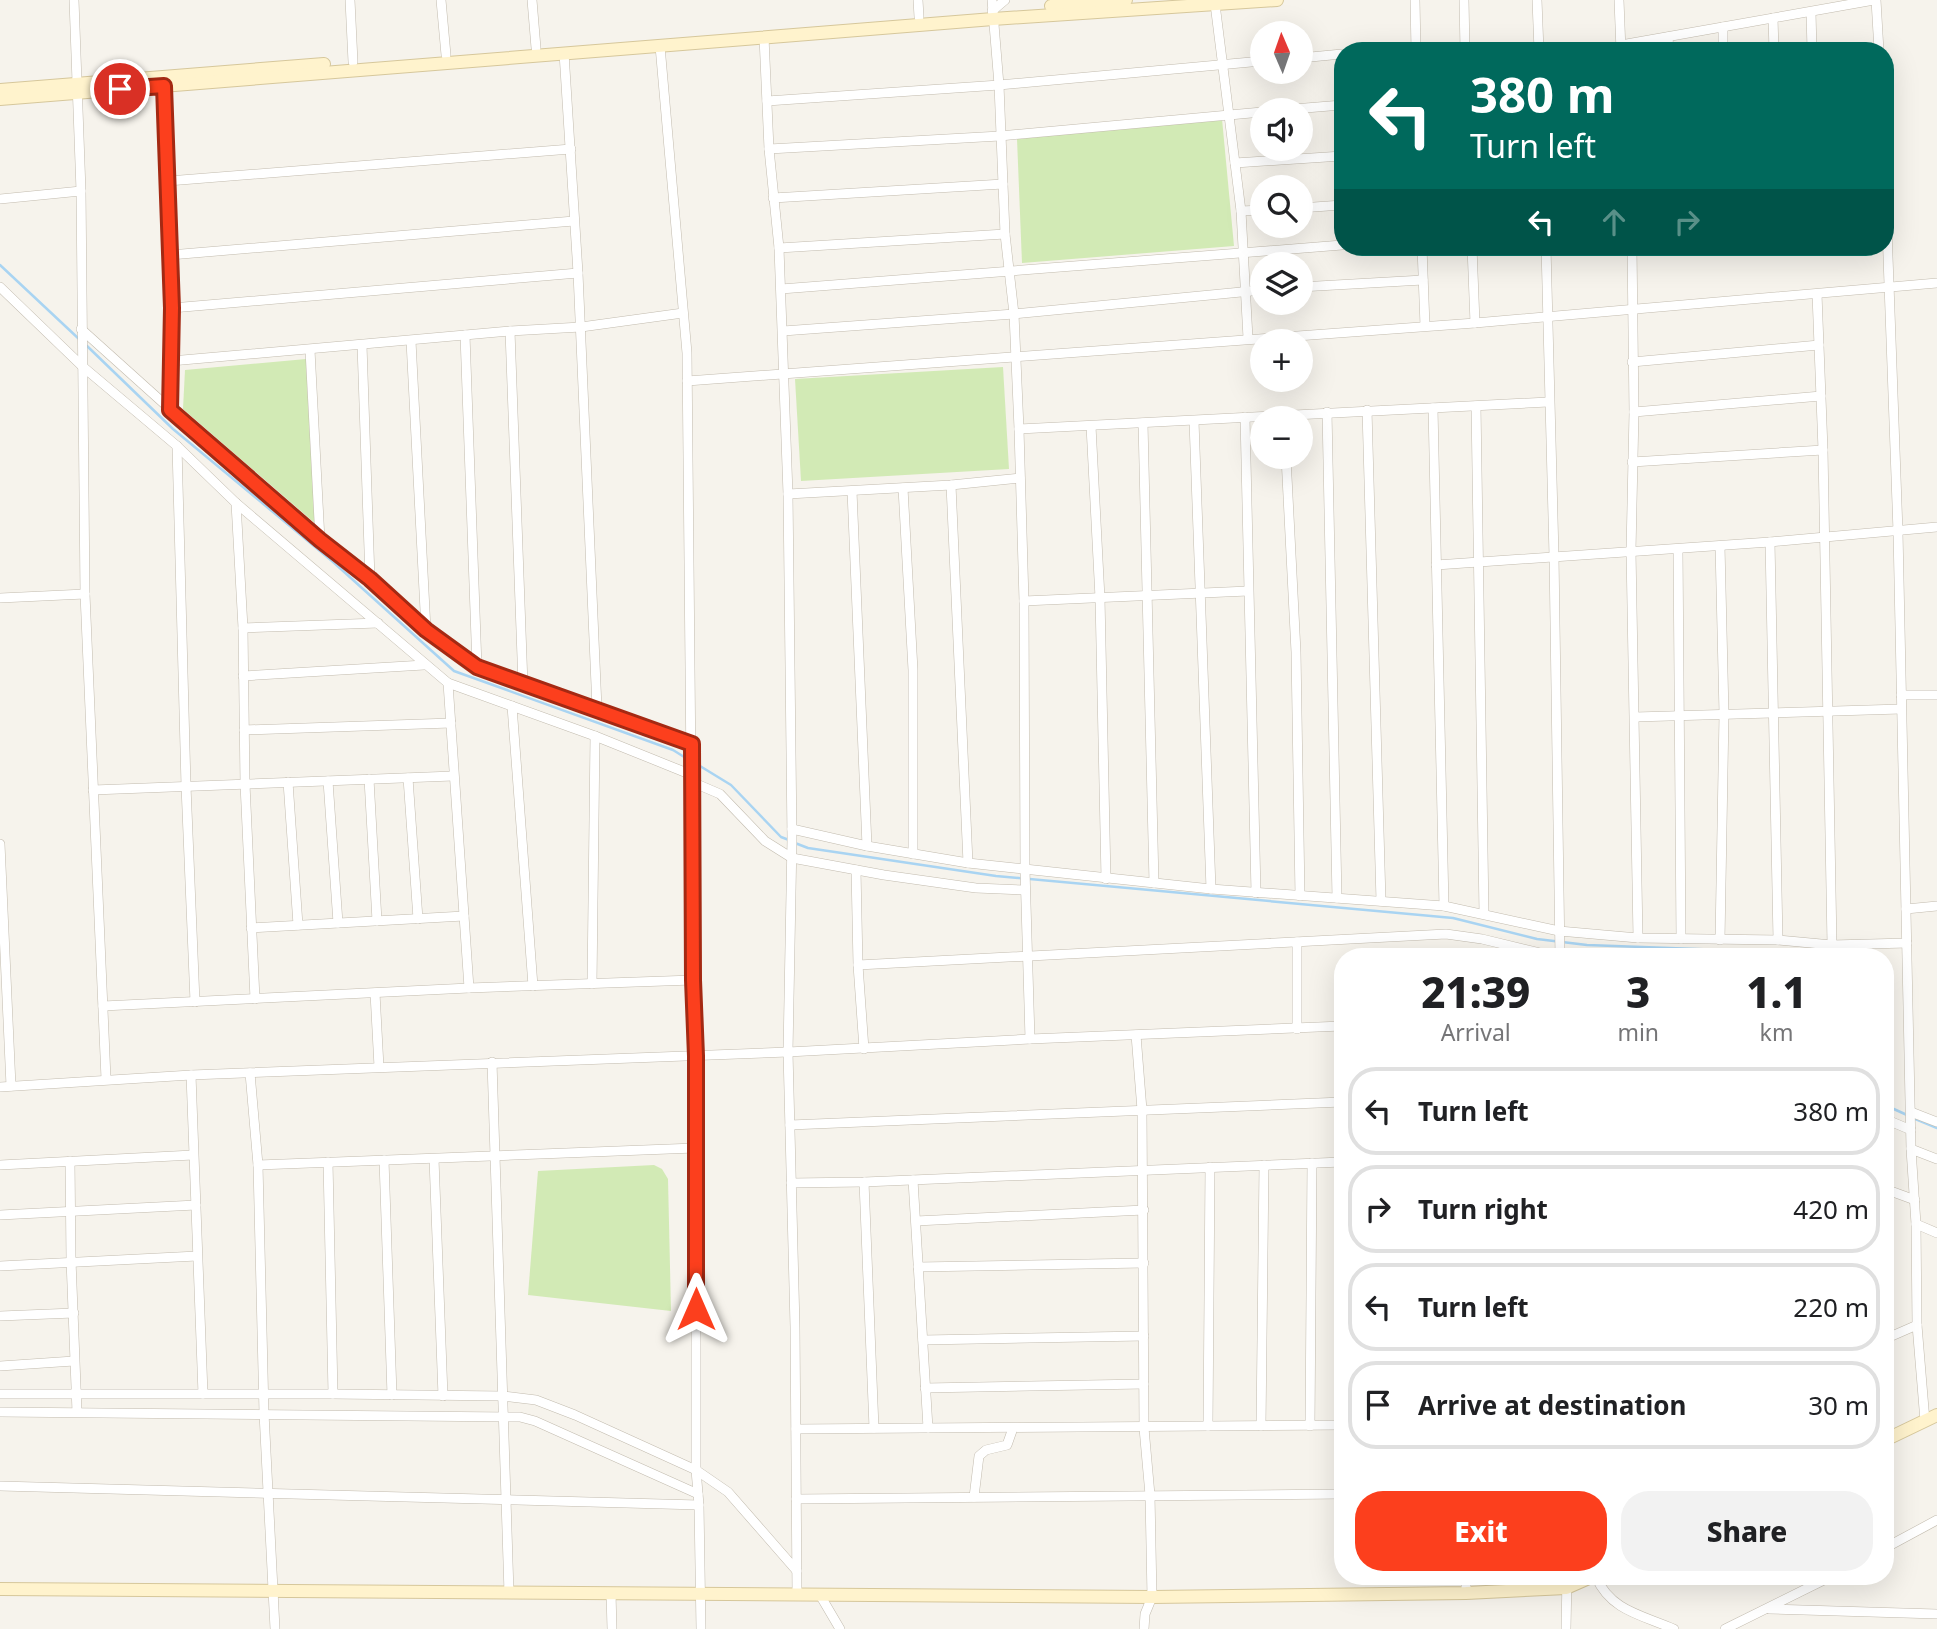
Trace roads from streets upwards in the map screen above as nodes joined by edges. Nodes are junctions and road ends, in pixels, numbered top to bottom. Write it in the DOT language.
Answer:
graph roads {
  1 [pos="74,0"];
  2 [pos="350,0"];
  3 [pos="441,0"];
  4 [pos="532,0"];
  5 [pos="918,0"];
  6 [pos="1005,0"];
  7 [pos="1126,0"];
  8 [pos="1277,0"];
  9 [pos="1415,0"];
  10 [pos="1464,0"];
  11 [pos="1537,0"];
  12 [pos="1619,0"];
  13 [pos="1875,0"];
  14 [pos="1215,4"];
  15 [pos="992,10"];
  16 [pos="1811,12"];
  17 [pos="919,17"];
  18 [pos="1773,18"];
  19 [pos="1723,27"];
  20 [pos="764,37"];
  21 [pos="1668,37"];
  22 [pos="1416,42"];
  23 [pos="1465,42"];
  24 [pos="1538,42"];
  25 [pos="1621,42"];
  26 [pos="1647,42"];
  27 [pos="1668,42"];
  28 [pos="1723,42"];
  29 [pos="1774,42"];
  30 [pos="1812,42"];
  31 [pos="1878,42"];
  32 [pos="660,46"];
  33 [pos="536,48"];
  34 [pos="564,53"];
  35 [pos="446,55"];
  36 [pos="1334,55"];
  37 [pos="1313,57"];
  38 [pos="353,62"];
  39 [pos="1250,62"];
  40 [pos="1222,64"];
  41 [pos="999,85"];
  42 [pos="164,86"];
  43 [pos="76,88"];
  44 [pos="0,90"];
  45 [pos="0,99"];
  46 [pos="767,101"];
  47 [pos="1334,106"];
  48 [pos="1313,107"];
  49 [pos="1250,113"];
  50 [pos="1229,115"];
  51 [pos="1000,136"];
  52 [pos="571,149"];
  53 [pos="769,149"];
  54 [pos="1334,157"];
  55 [pos="1235,163"];
  56 [pos="168,181"];
  57 [pos="1003,184"];
  58 [pos="81,191"];
  59 [pos="773,198"];
  60 [pos="0,199"];
  61 [pos="1334,206"];
  62 [pos="1313,207"];
  63 [pos="1241,211"];
  64 [pos="1250,211"];
  65 [pos="574,221"];
  66 [pos="1005,234"];
  67 [pos="1334,246"];
  68 [pos="779,248"];
  69 [pos="1244,252"];
  70 [pos="170,255"];
  71 [pos="1422,256"];
  72 [pos="1472,256"];
  73 [pos="1546,256"];
  74 [pos="1632,256"];
  75 [pos="1887,256"];
  76 [pos="578,273"];
  77 [pos="1011,273"];
  78 [pos="1423,280"];
  79 [pos="1937,283"];
  80 [pos="0,287"];
  81 [pos="1313,287"];
  82 [pos="1888,287"];
  83 [pos="781,289"];
  84 [pos="1247,291"];
  85 [pos="1250,291"];
  86 [pos="1817,294"];
  87 [pos="172,308"];
  88 [pos="1632,310"];
  89 [pos="684,313"];
  90 [pos="1014,314"];
  91 [pos="1549,316"];
  92 [pos="1475,323"];
  93 [pos="1424,326"];
  94 [pos="581,327"];
  95 [pos="81,329"];
  96 [pos="510,331"];
  97 [pos="783,331"];
  98 [pos="465,335"];
  99 [pos="1248,338"];
  100 [pos="411,341"];
  101 [pos="362,345"];
  102 [pos="1819,345"];
  103 [pos="310,350"];
  104 [pos="1016,355"];
  105 [pos="171,361"];
  106 [pos="1632,362"];
  107 [pos="82,366"];
  108 [pos="785,373"];
  109 [pos="687,381"];
  110 [pos="1821,396"];
  111 [pos="1548,402"];
  112 [pos="1476,406"];
  113 [pos="1433,408"];
  114 [pos="170,410"];
  115 [pos="1367,410"];
  116 [pos="1327,412"];
  117 [pos="1634,412"];
  118 [pos="1313,413"];
  119 [pos="1245,417"];
  120 [pos="1250,417"];
  121 [pos="1194,421"];
  122 [pos="1143,423"];
  123 [pos="1091,426"];
  124 [pos="1019,429"];
  125 [pos="177,446"];
  126 [pos="1823,450"];
  127 [pos="1632,461"];
  128 [pos="1287,469"];
  129 [pos="1020,478"];
  130 [pos="951,485"];
  131 [pos="903,488"];
  132 [pos="852,491"];
  133 [pos="788,494"];
  134 [pos="236,503"];
  135 [pos="1937,527"];
  136 [pos="1898,532"];
  137 [pos="1825,538"];
  138 [pos="320,540"];
  139 [pos="1770,542"];
  140 [pos="1720,546"];
  141 [pos="1678,549"];
  142 [pos="1631,551"];
  143 [pos="1554,556"];
  144 [pos="1478,563"];
  145 [pos="1436,565"];
  146 [pos="370,579"];
  147 [pos="1248,591"];
  148 [pos="1202,593"];
  149 [pos="85,594"];
  150 [pos="1149,596"];
  151 [pos="0,598"];
  152 [pos="1100,598"];
  153 [pos="1024,601"];
  154 [pos="378,623"];
  155 [pos="243,628"];
  156 [pos="426,630"];
  157 [pos="424,665"];
  158 [pos="477,667"];
  159 [pos="243,676"];
  160 [pos="448,683"];
  161 [pos="523,685"];
  162 [pos="1901,695"];
  163 [pos="1937,695"];
  164 [pos="512,706"];
  165 [pos="597,708"];
  166 [pos="1901,709"];
  167 [pos="1828,711"];
  168 [pos="1772,712"];
  169 [pos="1724,714"];
  170 [pos="1680,715"];
  171 [pos="1635,717"];
  172 [pos="450,723"];
  173 [pos="244,730"];
  174 [pos="595,736"];
  175 [pos="692,744"];
  176 [pos="453,776"];
  177 [pos="408,778"];
  178 [pos="369,779"];
  179 [pos="692,779"];
  180 [pos="328,781"];
  181 [pos="288,782"];
  182 [pos="245,784"];
  183 [pos="186,786"];
  184 [pos="93,790"];
  185 [pos="792,834"];
  186 [pos="0,844"];
  187 [pos="867,846"];
  188 [pos="913,854"];
  189 [pos="792,855"];
  190 [pos="968,863"];
  191 [pos="856,870"];
  192 [pos="1025,870"];
  193 [pos="1105,879"];
  194 [pos="1154,883"];
  195 [pos="1211,889"];
  196 [pos="1026,890"];
  197 [pos="1256,892"];
  198 [pos="1300,896"];
  199 [pos="1337,898"];
  200 [pos="1381,901"];
  201 [pos="1444,906"];
  202 [pos="1937,906"];
  203 [pos="1906,909"];
  204 [pos="1484,914"];
  205 [pos="464,916"];
  206 [pos="418,919"];
  207 [pos="377,921"];
  208 [pos="338,923"];
  209 [pos="298,925"];
  210 [pos="251,928"];
  211 [pos="1559,930"];
  212 [pos="1638,938"];
  213 [pos="1681,939"];
  214 [pos="1720,940"];
  215 [pos="1778,940"];
  216 [pos="1297,943"];
  217 [pos="1907,943"];
  218 [pos="1832,945"];
  219 [pos="1520,948"];
  220 [pos="1558,948"];
  221 [pos="1028,956"];
  222 [pos="858,965"];
  223 [pos="693,980"];
  224 [pos="592,984"];
  225 [pos="533,986"];
  226 [pos="469,988"];
  227 [pos="375,993"];
  228 [pos="255,999"];
  229 [pos="195,1002"];
  230 [pos="103,1006"];
  231 [pos="1334,1027"];
  232 [pos="1297,1029"];
  233 [pos="1136,1035"];
  234 [pos="1030,1039"];
  235 [pos="864,1049"];
  236 [pos="788,1052"];
  237 [pos="696,1056"];
  238 [pos="492,1062"];
  239 [pos="379,1067"];
  240 [pos="250,1073"];
  241 [pos="191,1074"];
  242 [pos="106,1079"];
  243 [pos="10,1086"];
  244 [pos="0,1087"];
  245 [pos="1334,1102"];
  246 [pos="1143,1110"];
  247 [pos="1911,1112"];
  248 [pos="1937,1122"];
  249 [pos="1894,1123"];
  250 [pos="790,1125"];
  251 [pos="1911,1130"];
  252 [pos="695,1148"];
  253 [pos="1911,1149"];
  254 [pos="193,1155"];
  255 [pos="494,1156"];
  256 [pos="434,1159"];
  257 [pos="1937,1159"];
  258 [pos="384,1160"];
  259 [pos="70,1161"];
  260 [pos="328,1162"];
  261 [pos="1334,1162"];
  262 [pos="1312,1163"];
  263 [pos="258,1164"];
  264 [pos="0,1165"];
  265 [pos="1264,1165"];
  266 [pos="1210,1167"];
  267 [pos="1144,1170"];
  268 [pos="913,1180"];
  269 [pos="791,1182"];
  270 [pos="864,1182"];
  271 [pos="1894,1192"];
  272 [pos="1915,1200"];
  273 [pos="196,1205"];
  274 [pos="1144,1210"];
  275 [pos="71,1212"];
  276 [pos="0,1215"];
  277 [pos="916,1221"];
  278 [pos="1916,1224"];
  279 [pos="1937,1233"];
  280 [pos="197,1255"];
  281 [pos="71,1260"];
  282 [pos="1144,1263"];
  283 [pos="0,1266"];
  284 [pos="918,1268"];
  285 [pos="74,1313"];
  286 [pos="0,1316"];
  287 [pos="1917,1325"];
  288 [pos="1894,1335"];
  289 [pos="1144,1336"];
  290 [pos="923,1340"];
  291 [pos="74,1361"];
  292 [pos="0,1366"];
  293 [pos="1144,1384"];
  294 [pos="925,1388"];
  295 [pos="0,1394"];
  296 [pos="76,1394"];
  297 [pos="203,1394"];
  298 [pos="333,1394"];
  299 [pos="264,1395"];
  300 [pos="392,1395"];
  301 [pos="443,1396"];
  302 [pos="503,1396"];
  303 [pos="0,1412"];
  304 [pos="77,1412"];
  305 [pos="264,1413"];
  306 [pos="503,1416"];
  307 [pos="1931,1418"];
  308 [pos="1208,1426"];
  309 [pos="1261,1426"];
  310 [pos="1310,1426"];
  311 [pos="1334,1426"];
  312 [pos="874,1428"];
  313 [pos="928,1428"];
  314 [pos="1013,1428"];
  315 [pos="1144,1428"];
  316 [pos="796,1429"];
  317 [pos="1894,1436"];
  318 [pos="696,1469"];
  319 [pos="0,1486"];
  320 [pos="267,1493"];
  321 [pos="698,1494"];
  322 [pos="1334,1494"];
  323 [pos="1150,1495"];
  324 [pos="974,1497"];
  325 [pos="507,1499"];
  326 [pos="796,1499"];
  327 [pos="699,1505"];
  328 [pos="1937,1520"];
  329 [pos="1894,1543"];
  330 [pos="796,1571"];
  331 [pos="1466,1585"];
  332 [pos="1547,1585"];
  333 [pos="1567,1585"];
  334 [pos="1598,1585"];
  335 [pos="1815,1585"];
  336 [pos="0,1589"];
  337 [pos="274,1591"];
  338 [pos="509,1593"];
  339 [pos="611,1593"];
  340 [pos="1466,1593"];
  341 [pos="701,1594"];
  342 [pos="797,1595"];
  343 [pos="820,1595"];
  344 [pos="1152,1597"];
  345 [pos="1769,1609"];
  346 [pos="1937,1614"];
  347 [pos="275,1629"];
  348 [pos="612,1629"];
  349 [pos="701,1629"];
  350 [pos="840,1629"];
  351 [pos="1144,1629"];
  352 [pos="1566,1629"];
  353 [pos="1674,1629"];
  354 [pos="1725,1629"];
  1 -- 43 [label="street"];
  2 -- 38 [label="street"];
  3 -- 35 [label="street"];
  4 -- 33 [label="street"];
  5 -- 17 [label="street"];
  6 -- 15 [label="street"];
  7 -- 15 [label="street"];
  8 -- 14 [label="street"];
  9 -- 22 [label="street"];
  10 -- 23 [label="street"];
  11 -- 24 [label="street"];
  12 -- 25 [label="street"];
  13 -- 16 [label="street"];
  13 -- 31 [label="street"];
  14 -- 15 [label="street"];
  14 -- 40 [label="street"];
  15 -- 17 [label="street"];
  15 -- 20 [label="street"];
  15 -- 41 [label="street"];
  16 -- 18 [label="street"];
  16 -- 30 [label="street"];
  17 -- 33 [label="street"];
  18 -- 19 [label="street"];
  18 -- 29 [label="street"];
  19 -- 21 [label="street"];
  19 -- 28 [label="street"];
  20 -- 32 [label="street"];
  20 -- 46 [label="street"];
  21 -- 26 [label="street"];
  21 -- 27 [label="street"];
  32 -- 34 [label="street"];
  32 -- 89 [label="street"];
  33 -- 35 [label="street"];
  34 -- 42 [label="street"];
  34 -- 52 [label="street"];
  35 -- 38 [label="street"];
  36 -- 37 [label="street"];
  38 -- 43 [label="street"];
  39 -- 40 [label="street"];
  40 -- 41 [label="street"];
  40 -- 50 [label="street"];
  41 -- 46 [label="street"];
  41 -- 51 [label="street"];
  42 -- 43 [label="street"];
  42 -- 56 [label="street"];
  43 -- 44 [label="street"];
  43 -- 45 [label="street"];
  43 -- 58 [label="street"];
  46 -- 53 [label="street"];
  47 -- 48 [label="street"];
  49 -- 50 [label="street"];
  50 -- 51 [label="street"];
  50 -- 55 [label="street"];
  51 -- 53 [label="street"];
  51 -- 57 [label="street"];
  52 -- 56 [label="street"];
  52 -- 65 [label="street"];
  53 -- 59 [label="street"];
  54 -- 55 [label="street"];
  55 -- 63 [label="street"];
  56 -- 70 [label="street"];
  57 -- 59 [label="street"];
  57 -- 66 [label="street"];
  58 -- 60 [label="street"];
  58 -- 95 [label="street"];
  59 -- 68 [label="street"];
  61 -- 62 [label="street"];
  63 -- 64 [label="street"];
  63 -- 69 [label="street"];
  65 -- 70 [label="street"];
  65 -- 76 [label="street"];
  66 -- 68 [label="street"];
  66 -- 77 [label="street"];
  67 -- 69 [label="street"];
  68 -- 83 [label="street"];
  69 -- 77 [label="street"];
  69 -- 84 [label="street"];
  70 -- 87 [label="street"];
  71 -- 78 [label="street"];
  72 -- 92 [label="street"];
  73 -- 91 [label="street"];
  74 -- 88 [label="street"];
  75 -- 82 [label="street"];
  76 -- 87 [label="street"];
  76 -- 94 [label="street"];
  77 -- 83 [label="street"];
  77 -- 90 [label="street"];
  78 -- 81 [label="street"];
  78 -- 93 [label="street"];
  79 -- 82 [label="street"];
  80 -- 107 [label="street"];
  82 -- 86 [label="street"];
  82 -- 136 [label="street"];
  83 -- 97 [label="street"];
  84 -- 85 [label="street"];
  84 -- 90 [label="street"];
  84 -- 99 [label="street"];
  86 -- 88 [label="street"];
  86 -- 102 [label="street"];
  87 -- 105 [label="street"];
  88 -- 91 [label="street"];
  88 -- 106 [label="street"];
  89 -- 94 [label="street"];
  89 -- 109 [label="street"];
  90 -- 97 [label="street"];
  90 -- 104 [label="street"];
  91 -- 92 [label="street"];
  91 -- 111 [label="street"];
  92 -- 93 [label="street"];
  93 -- 99 [label="street"];
  94 -- 96 [label="street"];
  94 -- 165 [label="street"];
  95 -- 107 [label="street"];
  95 -- 114 [label="street"];
  96 -- 98 [label="street"];
  96 -- 161 [label="street"];
  97 -- 108 [label="street"];
  98 -- 100 [label="street"];
  98 -- 158 [label="street"];
  99 -- 104 [label="street"];
  100 -- 101 [label="street"];
  100 -- 156 [label="street"];
  101 -- 103 [label="street"];
  101 -- 146 [label="street"];
  102 -- 106 [label="street"];
  102 -- 110 [label="street"];
  103 -- 105 [label="street"];
  103 -- 138 [label="street"];
  104 -- 108 [label="street"];
  104 -- 124 [label="street"];
  105 -- 114 [label="street"];
  106 -- 117 [label="street"];
  107 -- 125 [label="street"];
  107 -- 149 [label="street"];
  108 -- 109 [label="street"];
  108 -- 133 [label="street"];
  109 -- 175 [label="street"];
  110 -- 117 [label="street"];
  110 -- 126 [label="street"];
  111 -- 112 [label="street"];
  111 -- 143 [label="street"];
  112 -- 113 [label="street"];
  112 -- 144 [label="street"];
  113 -- 115 [label="street"];
  113 -- 145 [label="street"];
  114 -- 138 [label="street"];
  115 -- 116 [label="street"];
  115 -- 200 [label="street"];
  116 -- 118 [label="street"];
  116 -- 199 [label="street"];
  117 -- 127 [label="street"];
  119 -- 120 [label="street"];
  119 -- 121 [label="street"];
  119 -- 147 [label="street"];
  121 -- 122 [label="street"];
  121 -- 148 [label="street"];
  122 -- 123 [label="street"];
  122 -- 150 [label="street"];
  123 -- 124 [label="street"];
  123 -- 152 [label="street"];
  124 -- 129 [label="street"];
  125 -- 134 [label="street"];
  125 -- 183 [label="street"];
  126 -- 127 [label="street"];
  126 -- 137 [label="street"];
  127 -- 142 [label="street"];
  128 -- 198 [label="street"];
  129 -- 130 [label="street"];
  129 -- 153 [label="street"];
  130 -- 131 [label="street"];
  130 -- 190 [label="street"];
  131 -- 132 [label="street"];
  131 -- 188 [label="street"];
  132 -- 133 [label="street"];
  132 -- 187 [label="street"];
  133 -- 185 [label="street"];
  134 -- 154 [label="street"];
  134 -- 155 [label="street"];
  135 -- 136 [label="street"];
  136 -- 137 [label="street"];
  136 -- 162 [label="street"];
  137 -- 139 [label="street"];
  137 -- 167 [label="street"];
  138 -- 146 [label="street"];
  139 -- 140 [label="street"];
  139 -- 168 [label="street"];
  140 -- 141 [label="street"];
  140 -- 169 [label="street"];
  141 -- 142 [label="street"];
  141 -- 170 [label="street"];
  142 -- 143 [label="street"];
  142 -- 171 [label="street"];
  143 -- 144 [label="street"];
  143 -- 211 [label="street"];
  144 -- 145 [label="street"];
  144 -- 204 [label="street"];
  145 -- 201 [label="street"];
  146 -- 156 [label="street"];
  147 -- 148 [label="street"];
  147 -- 197 [label="street"];
  148 -- 150 [label="street"];
  148 -- 195 [label="street"];
  149 -- 151 [label="street"];
  149 -- 184 [label="street"];
  150 -- 152 [label="street"];
  150 -- 194 [label="street"];
  152 -- 153 [label="street"];
  152 -- 193 [label="street"];
  153 -- 192 [label="street"];
  154 -- 155 [label="street"];
  154 -- 157 [label="street"];
  155 -- 159 [label="street"];
  156 -- 158 [label="street"];
  157 -- 159 [label="street"];
  157 -- 160 [label="street"];
  158 -- 161 [label="street"];
  159 -- 173 [label="street"];
  160 -- 164 [label="street"];
  160 -- 172 [label="street"];
  161 -- 165 [label="street"];
  162 -- 163 [label="street"];
  162 -- 166 [label="street"];
  164 -- 174 [label="street"];
  164 -- 225 [label="street"];
  165 -- 175 [label="street"];
  166 -- 167 [label="street"];
  166 -- 203 [label="street"];
  167 -- 168 [label="street"];
  167 -- 218 [label="street"];
  168 -- 169 [label="street"];
  168 -- 215 [label="street"];
  169 -- 170 [label="street"];
  169 -- 214 [label="street"];
  170 -- 171 [label="street"];
  170 -- 213 [label="street"];
  171 -- 212 [label="street"];
  172 -- 173 [label="street"];
  172 -- 176 [label="street"];
  173 -- 182 [label="street"];
  174 -- 179 [label="street"];
  174 -- 224 [label="street"];
  175 -- 179 [label="street"];
  176 -- 177 [label="street"];
  176 -- 205 [label="street"];
  177 -- 178 [label="street"];
  177 -- 206 [label="street"];
  178 -- 180 [label="street"];
  178 -- 207 [label="street"];
  179 -- 189 [label="street"];
  179 -- 223 [label="street"];
  180 -- 181 [label="street"];
  180 -- 208 [label="street"];
  181 -- 182 [label="street"];
  181 -- 209 [label="street"];
  182 -- 183 [label="street"];
  182 -- 210 [label="street"];
  183 -- 184 [label="street"];
  183 -- 229 [label="street"];
  184 -- 230 [label="street"];
  185 -- 187 [label="street"];
  185 -- 189 [label="street"];
  186 -- 243 [label="street"];
  187 -- 188 [label="street"];
  188 -- 190 [label="street"];
  189 -- 191 [label="street"];
  189 -- 236 [label="street"];
  190 -- 192 [label="street"];
  191 -- 196 [label="street"];
  191 -- 222 [label="street"];
  192 -- 193 [label="street"];
  192 -- 196 [label="street"];
  193 -- 194 [label="street"];
  194 -- 195 [label="street"];
  195 -- 197 [label="street"];
  196 -- 221 [label="street"];
  197 -- 198 [label="street"];
  198 -- 199 [label="street"];
  199 -- 200 [label="street"];
  200 -- 201 [label="street"];
  201 -- 204 [label="street"];
  202 -- 203 [label="street"];
  203 -- 217 [label="street"];
  204 -- 211 [label="street"];
  205 -- 206 [label="street"];
  205 -- 226 [label="street"];
  206 -- 207 [label="street"];
  207 -- 208 [label="street"];
  208 -- 209 [label="street"];
  209 -- 210 [label="street"];
  210 -- 228 [label="street"];
  211 -- 212 [label="street"];
  211 -- 220 [label="street"];
  212 -- 213 [label="street"];
  213 -- 214 [label="street"];
  214 -- 215 [label="street"];
  215 -- 218 [label="street"];
  216 -- 219 [label="street"];
  216 -- 221 [label="street"];
  216 -- 232 [label="street"];
  217 -- 218 [label="street"];
  217 -- 247 [label="street"];
  221 -- 222 [label="street"];
  221 -- 234 [label="street"];
  222 -- 235 [label="street"];
  223 -- 224 [label="street"];
  223 -- 237 [label="street"];
  224 -- 225 [label="street"];
  225 -- 226 [label="street"];
  226 -- 227 [label="street"];
  227 -- 228 [label="street"];
  227 -- 239 [label="street"];
  228 -- 229 [label="street"];
  229 -- 230 [label="street"];
  230 -- 242 [label="street"];
  231 -- 232 [label="street"];
  232 -- 233 [label="street"];
  233 -- 234 [label="street"];
  233 -- 246 [label="street"];
  234 -- 235 [label="street"];
  235 -- 236 [label="street"];
  236 -- 237 [label="street"];
  236 -- 250 [label="street"];
  237 -- 238 [label="street"];
  237 -- 252 [label="street"];
  238 -- 239 [label="street"];
  238 -- 255 [label="street"];
  239 -- 240 [label="street"];
  240 -- 241 [label="street"];
  240 -- 263 [label="street"];
  241 -- 242 [label="street"];
  241 -- 254 [label="street"];
  242 -- 243 [label="street"];
  243 -- 244 [label="street"];
  245 -- 246 [label="street"];
  246 -- 250 [label="street"];
  246 -- 267 [label="street"];
  247 -- 248 [label="street"];
  247 -- 251 [label="street"];
  249 -- 251 [label="street"];
  250 -- 269 [label="street"];
  251 -- 253 [label="street"];
  252 -- 255 [label="street"];
  252 -- 318 [label="street"];
  253 -- 257 [label="street"];
  253 -- 272 [label="street"];
  254 -- 259 [label="street"];
  254 -- 273 [label="street"];
  255 -- 256 [label="street"];
  255 -- 302 [label="street"];
  256 -- 258 [label="street"];
  256 -- 301 [label="street"];
  258 -- 260 [label="street"];
  258 -- 300 [label="street"];
  259 -- 264 [label="street"];
  259 -- 275 [label="street"];
  260 -- 263 [label="street"];
  260 -- 298 [label="street"];
  261 -- 262 [label="street"];
  262 -- 265 [label="street"];
  262 -- 310 [label="street"];
  263 -- 299 [label="street"];
  265 -- 266 [label="street"];
  265 -- 309 [label="street"];
  266 -- 267 [label="street"];
  266 -- 308 [label="street"];
  267 -- 268 [label="street"];
  267 -- 274 [label="street"];
  268 -- 270 [label="street"];
  268 -- 277 [label="street"];
  269 -- 270 [label="street"];
  269 -- 316 [label="street"];
  270 -- 312 [label="street"];
  271 -- 272 [label="street"];
  272 -- 278 [label="street"];
  273 -- 275 [label="street"];
  273 -- 280 [label="street"];
  274 -- 277 [label="street"];
  274 -- 282 [label="street"];
  275 -- 276 [label="street"];
  275 -- 281 [label="street"];
  277 -- 284 [label="street"];
  278 -- 279 [label="street"];
  278 -- 287 [label="street"];
  280 -- 281 [label="street"];
  280 -- 297 [label="street"];
  281 -- 283 [label="street"];
  281 -- 285 [label="street"];
  282 -- 284 [label="street"];
  282 -- 289 [label="street"];
  284 -- 290 [label="street"];
  285 -- 286 [label="street"];
  285 -- 291 [label="street"];
  287 -- 288 [label="street"];
  287 -- 307 [label="street"];
  289 -- 290 [label="street"];
  289 -- 293 [label="street"];
  290 -- 294 [label="street"];
  291 -- 292 [label="street"];
  291 -- 296 [label="street"];
  293 -- 294 [label="street"];
  293 -- 315 [label="street"];
  294 -- 313 [label="street"];
  295 -- 296 [label="street"];
  296 -- 297 [label="street"];
  296 -- 304 [label="street"];
  297 -- 299 [label="street"];
  298 -- 299 [label="street"];
  298 -- 300 [label="street"];
  299 -- 305 [label="street"];
  300 -- 301 [label="street"];
  301 -- 302 [label="street"];
  302 -- 306 [label="street"];
  302 -- 318 [label="street"];
  303 -- 304 [label="street"];
  304 -- 305 [label="street"];
  305 -- 306 [label="street"];
  305 -- 320 [label="street"];
  306 -- 321 [label="street"];
  306 -- 325 [label="street"];
  307 -- 317 [label="street"];
  308 -- 309 [label="street"];
  308 -- 315 [label="street"];
  309 -- 310 [label="street"];
  310 -- 311 [label="street"];
  312 -- 313 [label="street"];
  312 -- 316 [label="street"];
  313 -- 314 [label="street"];
  314 -- 315 [label="street"];
  314 -- 324 [label="street"];
  315 -- 323 [label="street"];
  316 -- 326 [label="street"];
  318 -- 321 [label="street"];
  318 -- 330 [label="street"];
  319 -- 320 [label="street"];
  320 -- 325 [label="street"];
  320 -- 337 [label="street"];
  321 -- 327 [label="street"];
  322 -- 323 [label="street"];
  323 -- 324 [label="street"];
  323 -- 344 [label="street"];
  324 -- 326 [label="street"];
  325 -- 327 [label="street"];
  325 -- 338 [label="street"];
  326 -- 330 [label="street"];
  327 -- 341 [label="street"];
  328 -- 329 [label="street"];
  330 -- 342 [label="street"];
  331 -- 340 [label="street"];
  332 -- 340 [label="street"];
  333 -- 352 [label="street"];
  334 -- 353 [label="street"];
  335 -- 345 [label="street"];
  336 -- 337 [label="street"];
  337 -- 338 [label="street"];
  337 -- 347 [label="street"];
  338 -- 339 [label="street"];
  339 -- 341 [label="street"];
  339 -- 348 [label="street"];
  340 -- 344 [label="street"];
  341 -- 342 [label="street"];
  341 -- 349 [label="street"];
  342 -- 343 [label="street"];
  343 -- 344 [label="street"];
  343 -- 350 [label="street"];
  344 -- 351 [label="street"];
  345 -- 346 [label="street"];
  345 -- 354 [label="street"];
}
